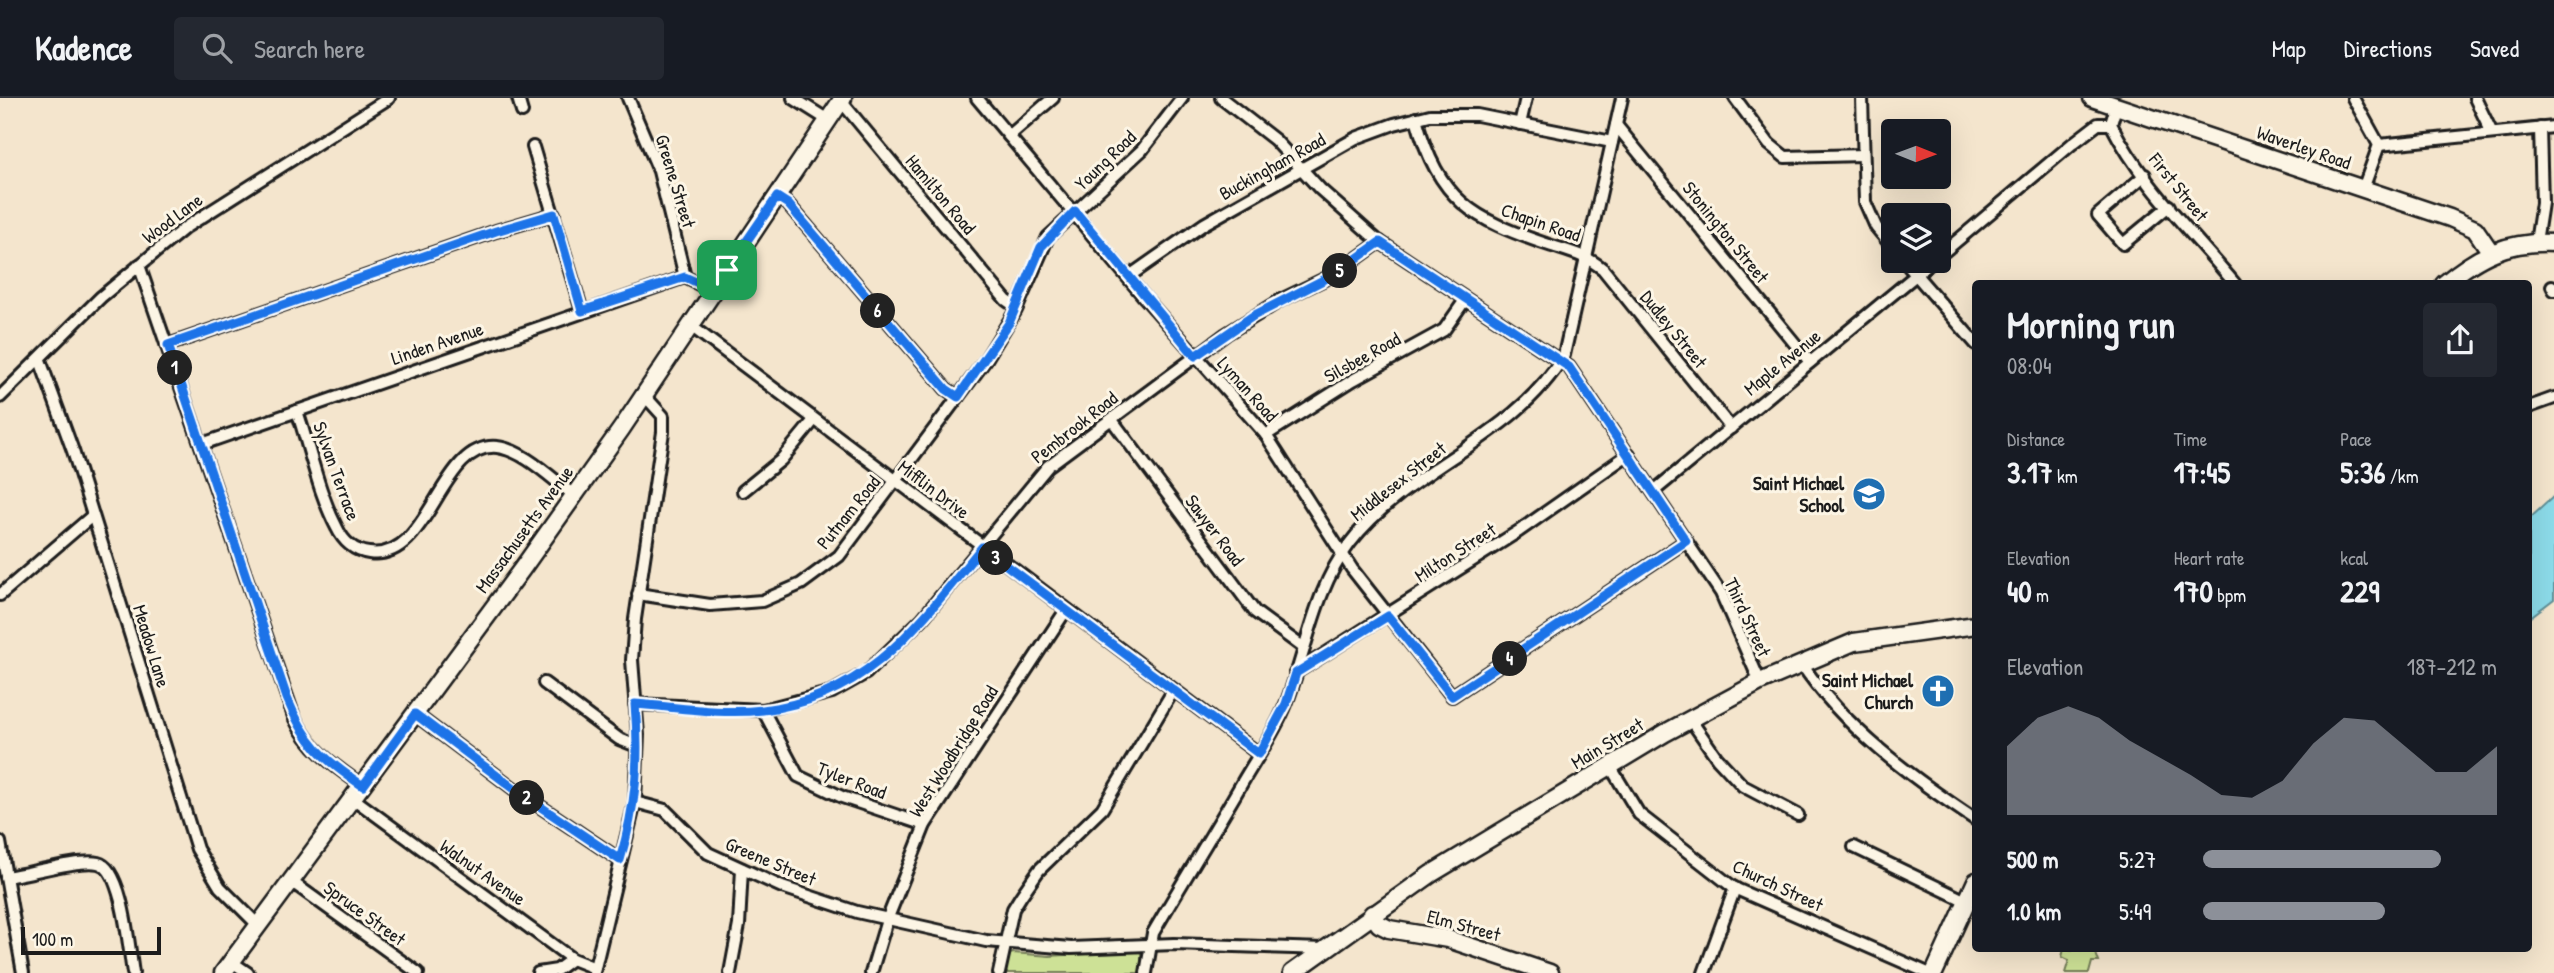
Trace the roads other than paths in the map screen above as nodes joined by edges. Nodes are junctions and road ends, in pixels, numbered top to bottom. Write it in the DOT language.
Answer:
graph roads {
  1 [pos="389,98"];
  2 [pos="518,98"];
  3 [pos="628,98"];
  4 [pos="793,98"];
  5 [pos="977,98"];
  6 [pos="1053,98"];
  7 [pos="1182,98"];
  8 [pos="1221,98"];
  9 [pos="1526,98"];
  10 [pos="1622,98"];
  11 [pos="1735,98"];
  12 [pos="1862,98"];
  13 [pos="2092,98"];
  14 [pos="2353,98"];
  15 [pos="2475,98"];
  16 [pos="842,100"];
  17 [pos="2116,107"];
  18 [pos="522,112"];
  19 [pos="1416,117"];
  20 [pos="828,120"];
  21 [pos="1520,124"];
  22 [pos="2111,124"];
  23 [pos="1616,125"];
  24 [pos="2554,127"];
  25 [pos="2540,128"];
  26 [pos="2492,133"];
  27 [pos="1009,136"];
  28 [pos="1612,142"];
  29 [pos="2379,145"];
  30 [pos="533,147"];
  31 [pos="1863,155"];
  32 [pos="1303,169"];
  33 [pos="2145,175"];
  34 [pos="2363,189"];
  35 [pos="777,197"];
  36 [pos="2169,206"];
  37 [pos="1075,211"];
  38 [pos="554,214"];
  39 [pos="1881,231"];
  40 [pos="1380,242"];
  41 [pos="2536,242"];
  42 [pos="2554,243"];
  43 [pos="1951,246"];
  44 [pos="2490,251"];
  45 [pos="1587,256"];
  46 [pos="139,265"];
  47 [pos="1914,273"];
  48 [pos="1919,273"];
  49 [pos="1916,276"];
  50 [pos="685,277"];
  51 [pos="1128,277"];
  52 [pos="2232,280"];
  53 [pos="2450,280"];
  54 [pos="713,290"];
  55 [pos="1465,300"];
  56 [pos="1016,307"];
  57 [pos="582,311"];
  58 [pos="691,326"];
  59 [pos="1972,339"];
  60 [pos="168,345"];
  61 [pos="1195,356"];
  62 [pos="40,360"];
  63 [pos="1560,361"];
  64 [pos="1810,362"];
  65 [pos="644,395"];
  66 [pos="0,397"];
  67 [pos="958,397"];
  68 [pos="2554,398"];
  69 [pos="2532,406"];
  70 [pos="297,411"];
  71 [pos="1112,419"];
  72 [pos="814,420"];
  73 [pos="1731,428"];
  74 [pos="1266,435"];
  75 [pos="202,444"];
  76 [pos="1629,454"];
  77 [pos="895,481"];
  78 [pos="743,491"];
  79 [pos="1654,491"];
  80 [pos="573,495"];
  81 [pos="92,516"];
  82 [pos="1686,541"];
  83 [pos="982,547"];
  84 [pos="1343,554"];
  85 [pos="638,594"];
  86 [pos="0,595"];
  87 [pos="1066,610"];
  88 [pos="1388,616"];
  89 [pos="1972,626"];
  90 [pos="1304,648"];
  91 [pos="1801,663"];
  92 [pos="1296,673"];
  93 [pos="1760,682"];
  94 [pos="544,683"];
  95 [pos="1173,691"];
  96 [pos="635,704"];
  97 [pos="763,710"];
  98 [pos="415,714"];
  99 [pos="1690,719"];
  100 [pos="638,746"];
  101 [pos="1259,754"];
  102 [pos="1610,766"];
  103 [pos="359,792"];
  104 [pos="635,802"];
  105 [pos="1798,815"];
  106 [pos="1972,817"];
  107 [pos="925,825"];
  108 [pos="0,842"];
  109 [pos="1854,847"];
  110 [pos="620,860"];
  111 [pos="742,870"];
  112 [pos="6,877"];
  113 [pos="292,882"];
  114 [pos="1735,888"];
  115 [pos="1972,889"];
  116 [pos="1966,901"];
  117 [pos="1372,914"];
  118 [pos="887,920"];
  119 [pos="259,926"];
  120 [pos="1149,944"];
  121 [pos="1005,945"];
  122 [pos="1324,949"];
  123 [pos="572,959"];
  124 [pos="227,967"];
  125 [pos="1519,968"];
  126 [pos="595,971"];
  127 [pos="23,973"];
  128 [pos="133,973"];
  129 [pos="248,973"];
  130 [pos="418,973"];
  131 [pos="538,973"];
  132 [pos="730,973"];
  133 [pos="871,973"];
  134 [pos="999,973"];
  135 [pos="1146,973"];
  136 [pos="1292,973"];
  137 [pos="1550,973"];
  138 [pos="1704,973"];
  139 [pos="1928,973"];
  140 [pos="1934,973"];
  1 -- 46 [label="street, Wood Lane"];
  2 -- 18 [label="street"];
  3 -- 50 [label="street, Greene Street"];
  4 -- 20 [label="street"];
  5 -- 27 [label="street, Lyman Road"];
  6 -- 27 [label="street"];
  7 -- 37 [label="street, Young Road"];
  8 -- 32 [label="street, Third Street"];
  9 -- 21 [label="street"];
  10 -- 23 [label="street, Middlesex Street"];
  11 -- 31 [label="street"];
  12 -- 31 [label="street"];
  13 -- 17 [label="main road, Waverley Road"];
  14 -- 29 [label="street"];
  15 -- 26 [label="street"];
  16 -- 20 [label="main road, Massachusetts Avenue"];
  16 -- 56 [label="street, Hamilton Road"];
  17 -- 22 [label="street"];
  17 -- 34 [label="main road, Waverley Road"];
  19 -- 21 [label="street, Buckingham Road"];
  19 -- 32 [label="street, Buckingham Road"];
  19 -- 45 [label="street, Chapin Road"];
  20 -- 35 [label="main road, Massachusetts Avenue"];
  21 -- 28 [label="street, Buckingham Road"];
  22 -- 33 [label="street, First Street"];
  22 -- 43 [label="street"];
  23 -- 28 [label="street, Middlesex Street"];
  23 -- 64 [label="street, Stonington Street"];
  24 -- 25 [label="street"];
  25 -- 26 [label="street"];
  25 -- 41 [label="street"];
  26 -- 29 [label="street"];
  27 -- 37 [label="street, Lyman Road"];
  28 -- 45 [label="street, Middlesex Street"];
  29 -- 34 [label="street"];
  30 -- 38 [label="street"];
  31 -- 39 [label="street"];
  32 -- 40 [label="street, Third Street"];
  32 -- 51 [label="street, Buckingham Road"];
  33 -- 36 [label="street, First Street"];
  33 -- 36 [label="street"];
  34 -- 44 [label="main road, Waverley Road"];
  35 -- 54 [label="main road, Massachusetts Avenue"];
  35 -- 67 [label="street"];
  36 -- 52 [label="street, First Street"];
  37 -- 51 [label="street, Lyman Road"];
  37 -- 56 [label="street, Putnam Road"];
  38 -- 57 [label="street"];
  38 -- 60 [label="street"];
  40 -- 55 [label="street, Third Street"];
  40 -- 61 [label="street, Pembrook Road"];
  41 -- 42 [label="main road"];
  41 -- 44 [label="main road"];
  44 -- 53 [label="main road"];
  45 -- 63 [label="street, Middlesex Street"];
  45 -- 73 [label="street, Dudley Street"];
  46 -- 60 [label="street, Walnut Avenue"];
  46 -- 62 [label="street, Wood Lane"];
  47 -- 49 [label="street"];
  48 -- 49 [label="street, Maple Avenue"];
  49 -- 59 [label="street"];
  49 -- 64 [label="street, Maple Avenue"];
  50 -- 54 [label="street"];
  50 -- 57 [label="street, Linden Avenue"];
  51 -- 61 [label="street, Lyman Road"];
  54 -- 58 [label="main road, Massachusetts Avenue"];
  55 -- 63 [label="street, Third Street"];
  55 -- 74 [label="street, Silsbee Road"];
  56 -- 67 [label="street, Putnam Road"];
  57 -- 70 [label="street, Linden Avenue"];
  58 -- 65 [label="main road, Massachusetts Avenue"];
  58 -- 72 [label="street, Mifflin Drive"];
  60 -- 75 [label="street, Walnut Avenue"];
  61 -- 71 [label="street, Pembrook Road"];
  61 -- 74 [label="street, Lyman Road"];
  62 -- 66 [label="street, Wood Lane"];
  62 -- 81 [label="street, Meadow Lane"];
  63 -- 76 [label="street, Third Street"];
  63 -- 84 [label="street, Middlesex Street"];
  64 -- 73 [label="street, Maple Avenue"];
  65 -- 80 [label="main road, Massachusetts Avenue"];
  65 -- 85 [label="street"];
  67 -- 77 [label="street, Putnam Road"];
  68 -- 69 [label="street"];
  70 -- 75 [label="street, Linden Avenue"];
  70 -- 80 [label="street, Sylvan Terrace"];
  71 -- 83 [label="street, Pembrook Road"];
  71 -- 90 [label="street, Sawyer Road"];
  72 -- 77 [label="street, Mifflin Drive"];
  72 -- 78 [label="street"];
  73 -- 79 [label="street, Maple Avenue"];
  74 -- 84 [label="street, Lyman Road"];
  75 -- 103 [label="street, Walnut Avenue"];
  76 -- 79 [label="street, Third Street"];
  76 -- 88 [label="street, Milton Street"];
  77 -- 83 [label="street, Mifflin Drive"];
  77 -- 85 [label="street, Putnam Road"];
  79 -- 82 [label="street, Third Street"];
  80 -- 98 [label="main road, Massachusetts Avenue"];
  81 -- 86 [label="street"];
  81 -- 119 [label="street, Meadow Lane"];
  82 -- 88 [label="street, Lyman Road"];
  82 -- 93 [label="street, Third Street"];
  83 -- 87 [label="street, Mifflin Drive"];
  83 -- 97 [label="street, Pembrook Road"];
  84 -- 88 [label="street, Lyman Road"];
  84 -- 90 [label="street, Middlesex Street"];
  85 -- 96 [label="street"];
  87 -- 95 [label="street, Mifflin Drive"];
  87 -- 107 [label="street, West Woodbridge Road"];
  88 -- 92 [label="street, Milton Street"];
  89 -- 91 [label="main road, Main Street"];
  90 -- 92 [label="street, Middlesex Street"];
  91 -- 93 [label="main road, Main Street"];
  91 -- 106 [label="street"];
  92 -- 101 [label="street, Middlesex Street"];
  93 -- 99 [label="main road, Main Street"];
  94 -- 100 [label="street"];
  95 -- 101 [label="street, Mifflin Drive"];
  95 -- 121 [label="street"];
  96 -- 97 [label="street, Pembrook Road"];
  96 -- 100 [label="street"];
  97 -- 107 [label="street, Tyler Road"];
  98 -- 103 [label="main road, Massachusetts Avenue"];
  98 -- 110 [label="street"];
  99 -- 102 [label="main road, Main Street"];
  99 -- 105 [label="street"];
  100 -- 104 [label="street"];
  101 -- 120 [label="street, Middlesex Street"];
  102 -- 114 [label="street, Church Street"];
  102 -- 117 [label="main road, Main Street"];
  103 -- 113 [label="main road, Massachusetts Avenue"];
  103 -- 123 [label="street, Walnut Avenue"];
  104 -- 110 [label="street"];
  104 -- 111 [label="street, Greene Street"];
  107 -- 118 [label="street, West Woodbridge Road"];
  108 -- 112 [label="street"];
  109 -- 116 [label="street"];
  110 -- 126 [label="street"];
  111 -- 118 [label="street, Greene Street"];
  111 -- 132 [label="street"];
  112 -- 127 [label="street"];
  112 -- 128 [label="street"];
  113 -- 119 [label="main road, Massachusetts Avenue"];
  113 -- 130 [label="street, Spruce Street"];
  114 -- 138 [label="street"];
  114 -- 139 [label="street, Church Street"];
  115 -- 116 [label="main road"];
  116 -- 140 [label="main road"];
  117 -- 122 [label="main road, Main Street"];
  117 -- 125 [label="main road, Elm Street"];
  118 -- 121 [label="street, Greene Street"];
  118 -- 133 [label="street, West Woodbridge Road"];
  119 -- 124 [label="main road, Massachusetts Avenue"];
  120 -- 121 [label="street, Greene Street"];
  120 -- 122 [label="street, Greene Street"];
  120 -- 135 [label="street, Middlesex Street"];
  121 -- 134 [label="street"];
  122 -- 136 [label="main road, Main Street"];
  123 -- 126 [label="street, Walnut Avenue"];
  123 -- 131 [label="street"];
  124 -- 129 [label="street"];
  125 -- 137 [label="main road, Elm Street"];
}
